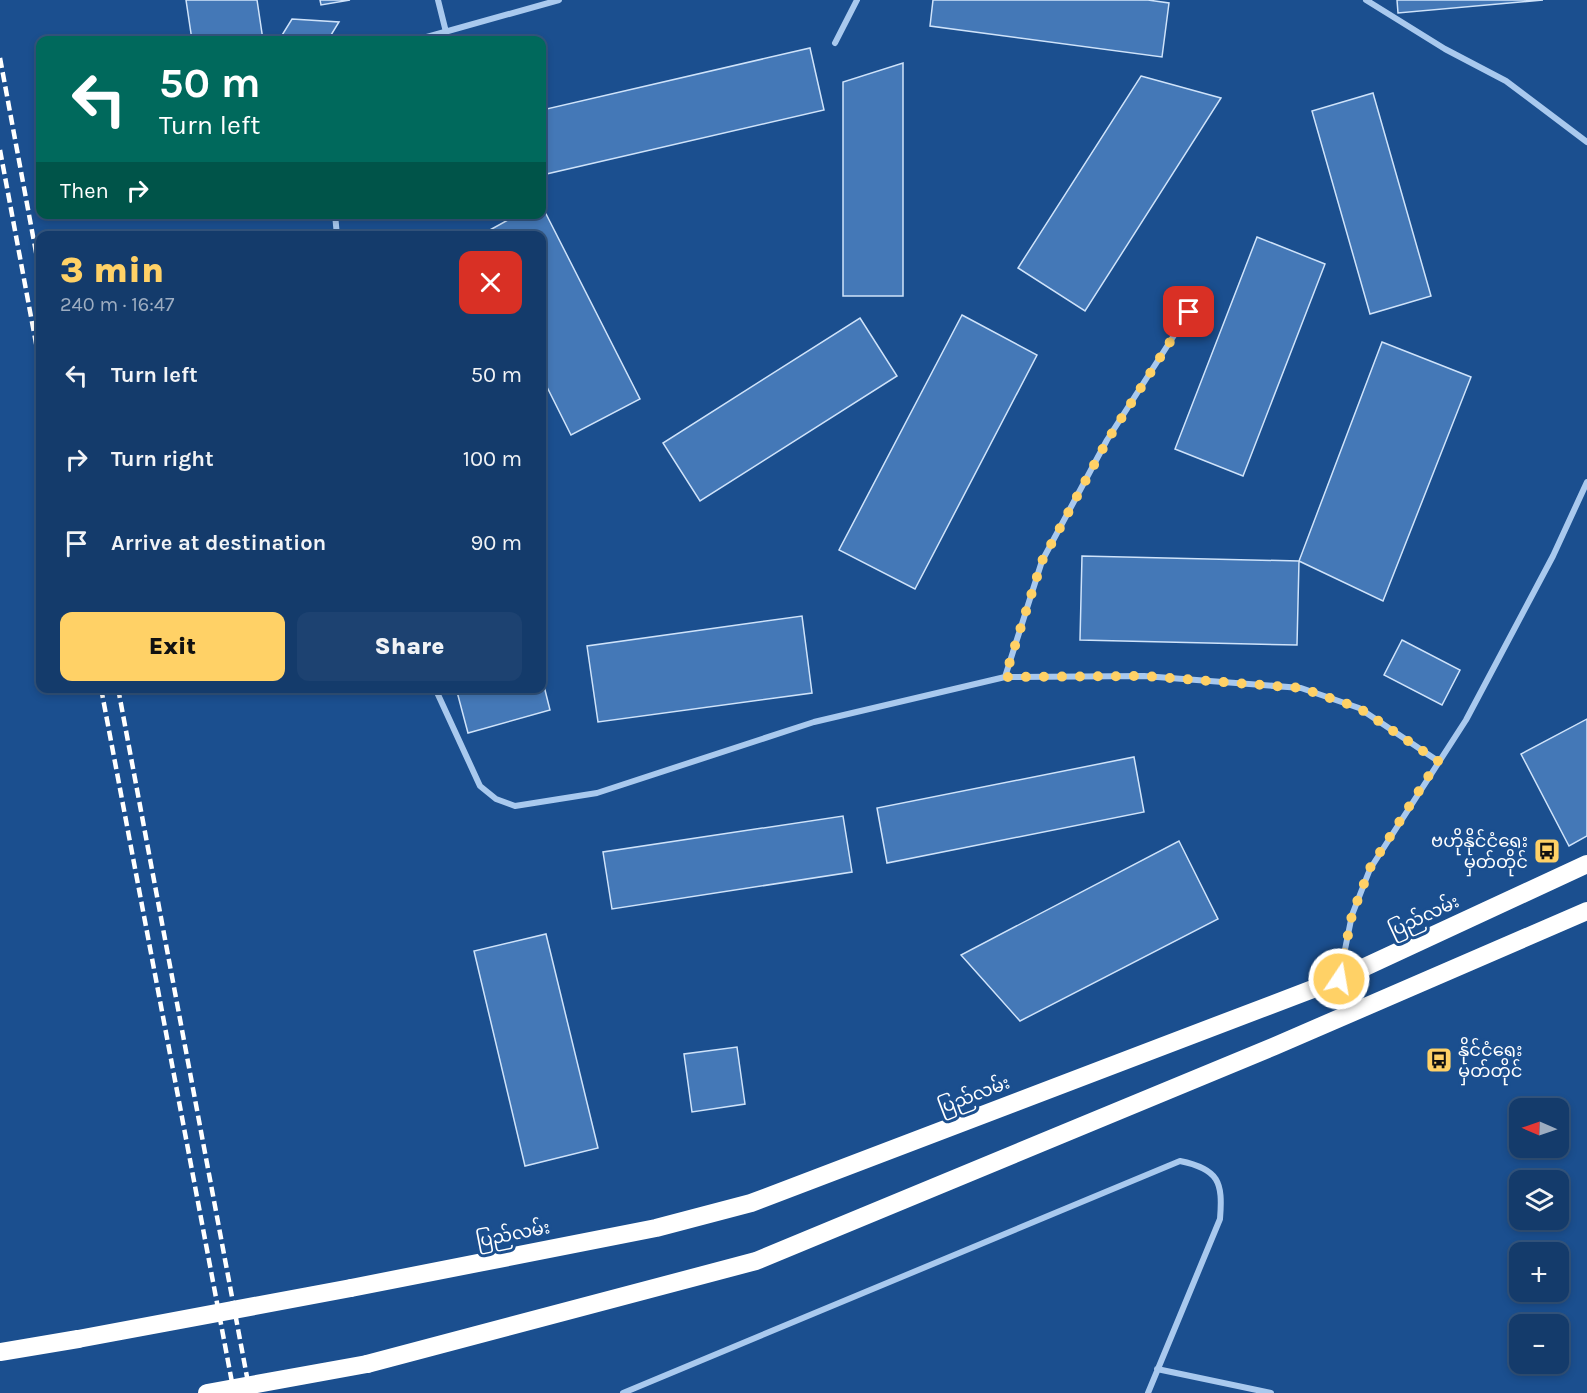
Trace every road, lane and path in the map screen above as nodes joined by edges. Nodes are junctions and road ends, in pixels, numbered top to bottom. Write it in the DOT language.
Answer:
graph roads {
  1 [pos="438,0"];
  2 [pos="559,0"];
  3 [pos="857,0"];
  4 [pos="1366,0"];
  5 [pos="446,32"];
  6 [pos="431,36"];
  7 [pos="836,43"];
  8 [pos="1587,142"];
  9 [pos="1189,312"];
  10 [pos="1587,482"];
  11 [pos="1005,677"];
  12 [pos="437,693"];
  13 [pos="1438,761"];
  14 [pos="1587,864"];
  15 [pos="1587,911"];
  16 [pos="1339,979"];
  17 [pos="1357,1011"];
  18 [pos="0,1353"];
  19 [pos="1157,1369"];
  20 [pos="207,1393"];
  21 [pos="623,1393"];
  22 [pos="1148,1393"];
  23 [pos="1271,1393"];
  1 -- 5 [label="street"];
  2 -- 5 [label="street"];
  3 -- 7 [label="street"];
  4 -- 8 [label="street"];
  5 -- 6 [label="street"];
  9 -- 11 [label="street"];
  10 -- 13 [label="street"];
  11 -- 12 [label="street"];
  11 -- 13 [label="street"];
  13 -- 16 [label="street"];
  14 -- 16 [label="highway, ပြည်လမ်း"];
  15 -- 17 [label="highway"];
  16 -- 17 [label="street"];
  16 -- 18 [label="highway, ပြည်လမ်း, bridge"];
  17 -- 20 [label="highway, bridge"];
  19 -- 21 [label="street"];
  19 -- 22 [label="street"];
  19 -- 23 [label="street"];
}
